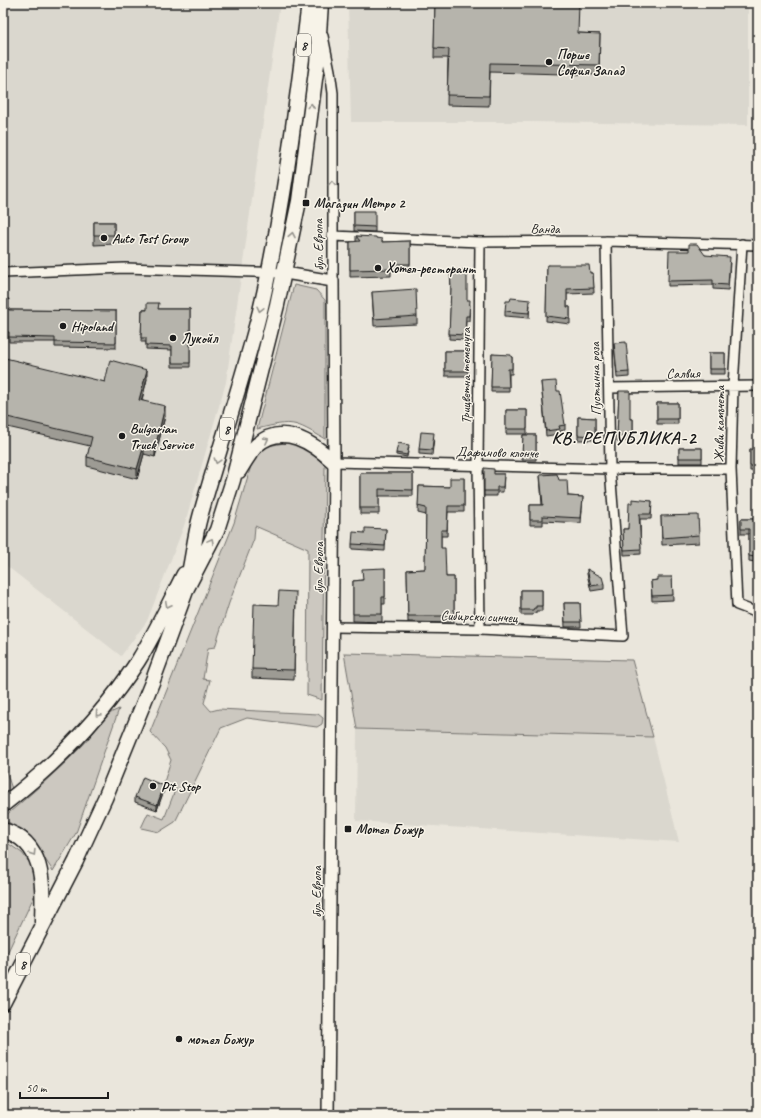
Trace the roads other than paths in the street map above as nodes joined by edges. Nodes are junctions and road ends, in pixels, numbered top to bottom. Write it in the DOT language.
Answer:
graph roads {
  1 [pos="309,3"];
  2 [pos="321,3"];
  3 [pos="319,23"];
  4 [pos="332,236"];
  5 [pos="606,241"];
  6 [pos="480,242"];
  7 [pos="742,244"];
  8 [pos="758,244"];
  9 [pos="268,271"];
  10 [pos="3,273"];
  11 [pos="285,273"];
  12 [pos="333,281"];
  13 [pos="733,386"];
  14 [pos="758,386"];
  15 [pos="609,388"];
  16 [pos="334,462"];
  17 [pos="478,465"];
  18 [pos="610,469"];
  19 [pos="731,469"];
  20 [pos="233,480"];
  21 [pos="192,558"];
  22 [pos="187,588"];
  23 [pos="758,613"];
  24 [pos="333,627"];
  25 [pos="480,630"];
  26 [pos="623,636"];
  27 [pos="3,805"];
  28 [pos="3,830"];
  29 [pos="42,926"];
  30 [pos="3,1003"];
  31 [pos="328,1115"];
  1 -- 9 [label="main road, 8"];
  2 -- 3 [label="main road, 8"];
  4 -- 3 [label="street, бул. Европа, one-way"];
  11 -- 3 [label="main road, 8, one-way"];
  4 -- 6 [label="street, Ванда"];
  4 -- 12 [label="street, бул. Европа"];
  5 -- 6 [label="street, Ванда"];
  5 -- 7 [label="street, Ванда"];
  5 -- 15 [label="street, Пустинна роза"];
  6 -- 17 [label="street, Трицветна теменуга"];
  7 -- 8 [label="street, Ванда"];
  7 -- 13 [label="street, Живи камъчета"];
  9 -- 10 [label="street"];
  9 -- 11 [label="street"];
  9 -- 21 [label="main road, 8, one-way"];
  11 -- 12 [label="street"];
  11 -- 20 [label="main road, 8"];
  12 -- 16 [label="street, бул. Европа"];
  13 -- 14 [label="street, Салвия"];
  13 -- 15 [label="street, Салвия"];
  13 -- 19 [label="street, Живи камъчета"];
  15 -- 18 [label="street, Пустинна роза"];
  16 -- 17 [label="street, Дафиново клонче"];
  20 -- 16 [label="main road, one-way"];
  16 -- 24 [label="street, бул. Европа"];
  17 -- 18 [label="street, Дафиново клонче"];
  17 -- 25 [label="street, Трицветна теменуга"];
  18 -- 19 [label="street, Дафиново клонче"];
  18 -- 26 [label="street, Пустинна роза"];
  19 -- 23 [label="street, Живи камъчета"];
  22 -- 20 [label="main road, 8, one-way"];
  21 -- 22 [label="main road, 8"];
  21 -- 27 [label="main road, one-way"];
  22 -- 29 [label="main road, 8"];
  24 -- 25 [label="street, Сибирски синчец"];
  24 -- 31 [label="street, бул. Европа"];
  25 -- 26 [label="street, Сибирски синчец"];
  28 -- 29 [label="main road, one-way"];
  29 -- 30 [label="main road, 8"];
}
